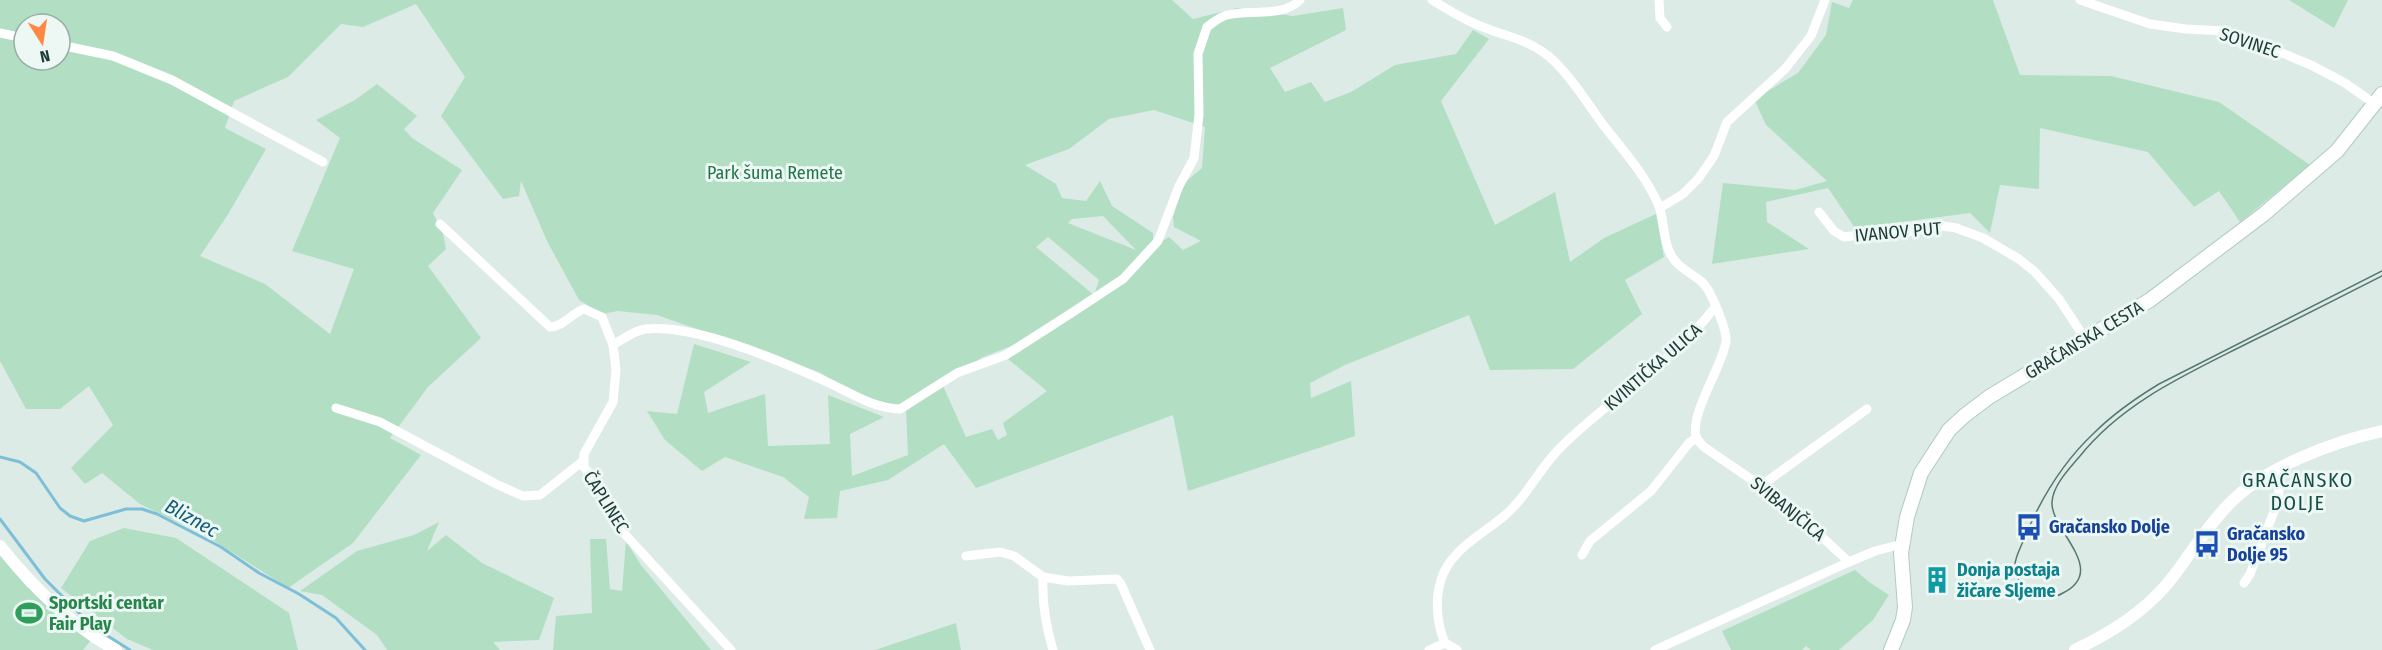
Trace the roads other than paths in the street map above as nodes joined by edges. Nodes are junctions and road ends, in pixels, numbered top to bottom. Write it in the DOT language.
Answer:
graph roads {
  1 [pos="1300,0"];
  2 [pos="1432,0"];
  3 [pos="1659,0"];
  4 [pos="1825,0"];
  5 [pos="2080,0"];
  6 [pos="1667,27"];
  7 [pos="72,47"];
  8 [pos="2379,99"];
  9 [pos="323,162"];
  10 [pos="1660,208"];
  11 [pos="1819,212"];
  12 [pos="440,224"];
  13 [pos="1715,307"];
  14 [pos="2086,340"];
  15 [pos="613,345"];
  16 [pos="336,408"];
  17 [pos="1867,409"];
  18 [pos="2382,431"];
  19 [pos="1696,438"];
  20 [pos="583,461"];
  21 [pos="2282,469"];
  22 [pos="1762,485"];
  23 [pos="1902,544"];
  24 [pos="0,546"];
  25 [pos="1582,555"];
  26 [pos="966,556"];
  27 [pos="1849,562"];
  28 [pos="1043,578"];
  29 [pos="2244,583"];
  30 [pos="1445,643"];
  31 [pos="1890,648"];
  32 [pos="116,650"];
  33 [pos="732,650"];
  34 [pos="1053,650"];
  35 [pos="1150,650"];
  36 [pos="1429,650"];
  37 [pos="1456,650"];
  38 [pos="1655,650"];
  39 [pos="2076,650"];
  1 -- 15 [label="street"];
  2 -- 10 [label="street, KVINTIČKA ULICA"];
  3 -- 6 [label="street"];
  4 -- 10 [label="street"];
  5 -- 8 [label="street, SOVINEC"];
  7 -- 9 [label="street"];
  8 -- 14 [label="main road, GRAČANSKA CESTA"];
  10 -- 13 [label="street, KVINTIČKA ULICA"];
  11 -- 14 [label="street, IVANOV PUT"];
  12 -- 15 [label="street, ČAPLINEC"];
  13 -- 19 [label="street"];
  13 -- 30 [label="street, KVINTIČKA ULICA"];
  14 -- 23 [label="main road, GRAČANSKA CESTA"];
  15 -- 20 [label="street, ČAPLINEC"];
  16 -- 20 [label="street"];
  17 -- 22 [label="street"];
  18 -- 21 [label="street"];
  19 -- 22 [label="street, SVIBANJČICA"];
  19 -- 25 [label="street"];
  20 -- 33 [label="street, ČAPLINEC"];
  21 -- 29 [label="street"];
  21 -- 39 [label="street"];
  22 -- 27 [label="street, SVIBANJČICA"];
  23 -- 27 [label="street"];
  23 -- 31 [label="main road, GRAČANSKA CESTA"];
  24 -- 32 [label="street"];
  26 -- 28 [label="street"];
  27 -- 38 [label="street"];
  28 -- 34 [label="street"];
  28 -- 35 [label="street"];
  30 -- 36 [label="street"];
  30 -- 37 [label="street"];
}
